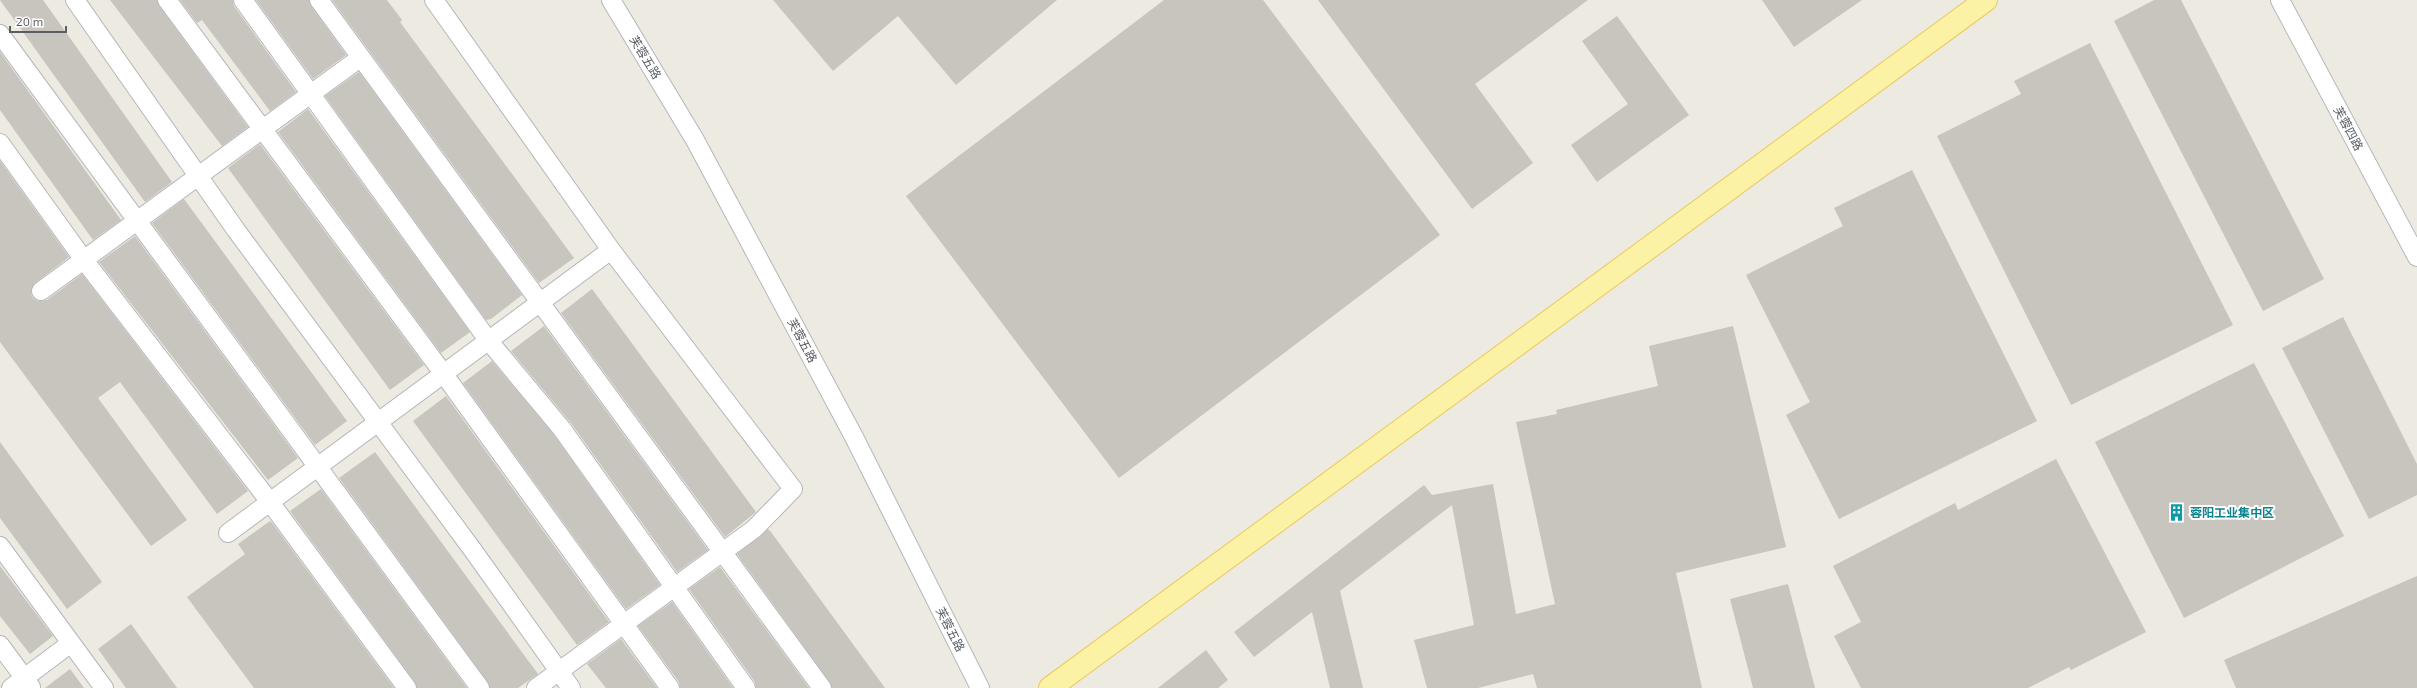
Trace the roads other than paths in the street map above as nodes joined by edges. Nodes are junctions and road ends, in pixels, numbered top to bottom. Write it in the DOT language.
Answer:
graph roads {
  1 [pos="76,0"];
  2 [pos="167,0"];
  3 [pos="243,0"];
  4 [pos="319,0"];
  5 [pos="434,0"];
  6 [pos="611,0"];
  7 [pos="1986,0"];
  8 [pos="2280,0"];
  9 [pos="0,34"];
  10 [pos="360,58"];
  11 [pos="311,95"];
  12 [pos="262,130"];
  13 [pos="0,143"];
  14 [pos="198,176"];
  15 [pos="137,221"];
  16 [pos="611,250"];
  17 [pos="2417,257"];
  18 [pos="84,260"];
  19 [pos="41,291"];
  20 [pos="540,302"];
  21 [pos="488,340"];
  22 [pos="443,373"];
  23 [pos="378,421"];
  24 [pos="317,467"];
  25 [pos="270,502"];
  26 [pos="228,533"];
  27 [pos="0,546"];
  28 [pos="723,552"];
  29 [pos="674,587"];
  30 [pos="624,623"];
  31 [pos="71,643"];
  32 [pos="0,645"];
  33 [pos="559,671"];
  34 [pos="22,685"];
  35 [pos="104,688"];
  36 [pos="407,688"];
  37 [pos="480,688"];
  38 [pos="536,688"];
  39 [pos="571,688"];
  40 [pos="670,688"];
  41 [pos="746,688"];
  42 [pos="822,688"];
  43 [pos="980,688"];
  44 [pos="1049,688"];
  1 -- 14 [label="street"];
  2 -- 12 [label="street"];
  3 -- 11 [label="street"];
  4 -- 10 [label="street"];
  5 -- 16 [label="street"];
  6 -- 43 [label="street, 芙蓉五路"];
  7 -- 44 [label="main road"];
  8 -- 17 [label="street, 芙蓉四路"];
  9 -- 15 [label="street"];
  10 -- 11 [label="street"];
  10 -- 20 [label="street"];
  11 -- 12 [label="street"];
  11 -- 21 [label="street"];
  12 -- 14 [label="street"];
  12 -- 22 [label="street"];
  13 -- 18 [label="street"];
  14 -- 15 [label="street"];
  14 -- 23 [label="street"];
  15 -- 18 [label="street"];
  15 -- 24 [label="street"];
  16 -- 20 [label="street"];
  16 -- 28 [label="street"];
  18 -- 19 [label="street"];
  18 -- 25 [label="street"];
  20 -- 21 [label="street"];
  20 -- 28 [label="street"];
  21 -- 22 [label="street"];
  21 -- 29 [label="street"];
  22 -- 23 [label="street"];
  22 -- 30 [label="street"];
  23 -- 24 [label="street"];
  23 -- 33 [label="street"];
  24 -- 25 [label="street"];
  24 -- 37 [label="street"];
  25 -- 26 [label="street"];
  25 -- 36 [label="street"];
  27 -- 31 [label="street"];
  28 -- 29 [label="street"];
  28 -- 42 [label="street"];
  29 -- 30 [label="street"];
  29 -- 41 [label="street"];
  30 -- 33 [label="street"];
  30 -- 40 [label="street"];
  31 -- 34 [label="street"];
  31 -- 35 [label="street"];
  32 -- 34 [label="street"];
  33 -- 38 [label="street"];
  33 -- 39 [label="street"];
}
